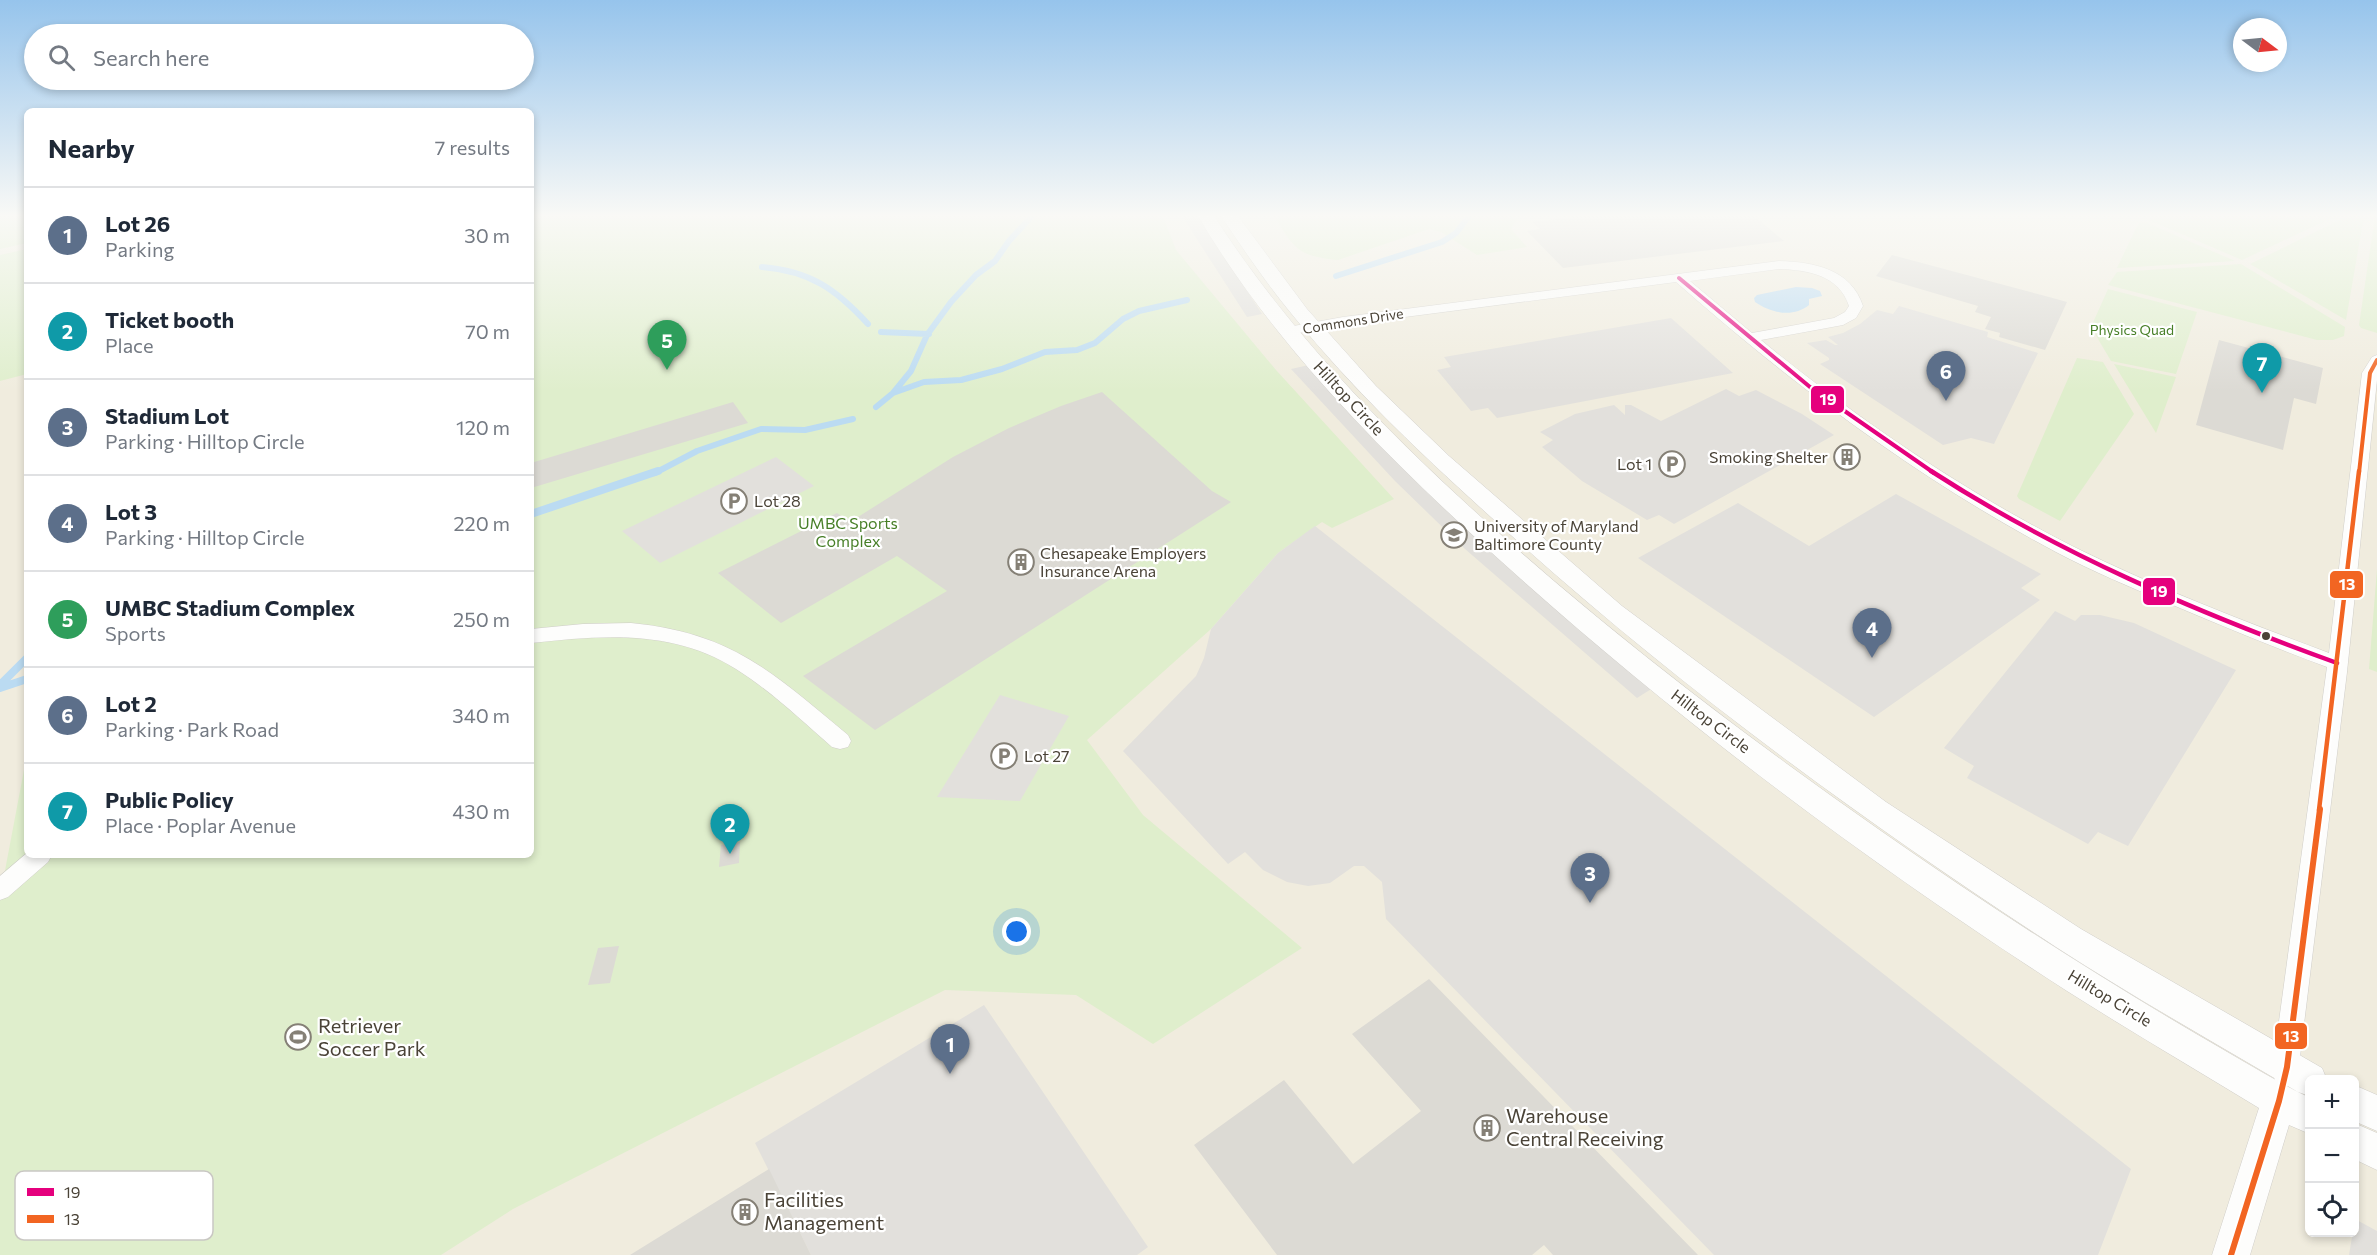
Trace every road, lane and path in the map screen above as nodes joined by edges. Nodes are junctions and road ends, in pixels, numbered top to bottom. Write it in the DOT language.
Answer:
graph roads {
  1 [pos="1245,275"];
  2 [pos="1266,275"];
  3 [pos="1705,275"];
  4 [pos="1829,275"];
  5 [pos="1679,278"];
  6 [pos="1300,329"];
  7 [pos="1748,338"];
  8 [pos="2377,360"];
  9 [pos="534,636"];
  10 [pos="2337,663"];
  11 [pos="840,741"];
  12 [pos="37,858"];
  13 [pos="0,890"];
  14 [pos="2296,1091"];
  15 [pos="2359,1104"];
  16 [pos="2377,1114"];
  17 [pos="2359,1142"];
  18 [pos="2377,1152"];
  19 [pos="2231,1255"];
  1 -- 6 [label="street, Hilltop Circle"];
  2 -- 6 [label="street, Hilltop Circle"];
  3 -- 5 [label="street, Commons Drive"];
  4 -- 7 [label="street, Commons Drive"];
  5 -- 6 [label="street, Commons Drive"];
  5 -- 7 [label="street"];
  6 -- 14 [label="street, Hilltop Circle"];
  7 -- 10 [label="street"];
  8 -- 10 [label="street"];
  9 -- 11 [label="street"];
  10 -- 14 [label="street"];
  12 -- 13 [label="street"];
  14 -- 19 [label="street"];
  15 -- 16 [label="street"];
  17 -- 18 [label="street"];
}
